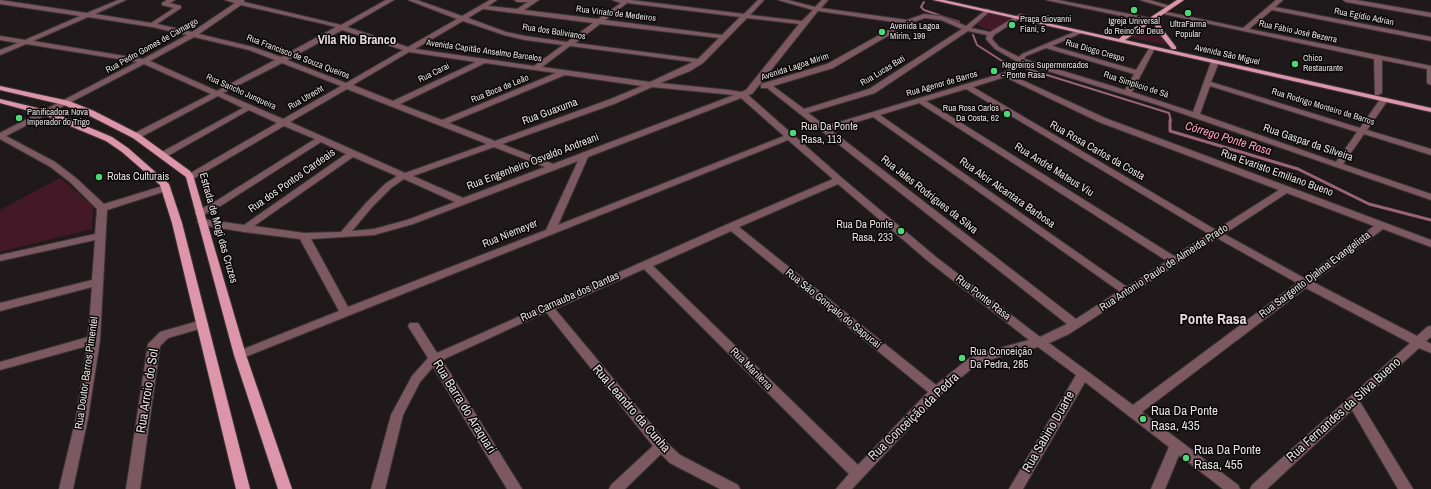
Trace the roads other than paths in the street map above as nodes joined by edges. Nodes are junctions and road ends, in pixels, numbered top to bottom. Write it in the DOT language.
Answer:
graph roads {
  1 [pos="21,0"];
  2 [pos="124,0"];
  3 [pos="172,0"];
  4 [pos="228,0"];
  5 [pos="390,0"];
  6 [pos="411,0"];
  7 [pos="429,0"];
  8 [pos="494,0"];
  9 [pos="517,0"];
  10 [pos="615,0"];
  11 [pos="761,0"];
  12 [pos="782,0"];
  13 [pos="825,0"];
  14 [pos="936,0"];
  15 [pos="954,0"];
  16 [pos="1049,0"];
  17 [pos="1143,0"];
  18 [pos="1181,0"];
  19 [pos="1280,0"];
  20 [pos="1346,0"];
  21 [pos="242,1"];
  22 [pos="535,1"];
  23 [pos="627,1"];
  24 [pos="0,2"];
  25 [pos="1066,2"];
  26 [pos="11,4"];
  27 [pos="422,4"];
  28 [pos="482,7"];
  29 [pos="1170,7"];
  30 [pos="0,8"];
  31 [pos="1271,8"];
  32 [pos="817,9"];
  33 [pos="519,11"];
  34 [pos="987,11"];
  35 [pos="1159,14"];
  36 [pos="88,15"];
  37 [pos="1430,15"];
  38 [pos="745,16"];
  39 [pos="1020,16"];
  40 [pos="462,18"];
  41 [pos="1150,20"];
  42 [pos="599,21"];
  43 [pos="908,22"];
  44 [pos="804,23"];
  45 [pos="152,25"];
  46 [pos="342,27"];
  47 [pos="1140,27"];
  48 [pos="968,28"];
  49 [pos="1244,30"];
  50 [pos="1160,31"];
  51 [pos="1079,32"];
  52 [pos="992,33"];
  53 [pos="194,34"];
  54 [pos="724,37"];
  55 [pos="0,38"];
  56 [pos="1123,39"];
  57 [pos="1431,40"];
  58 [pos="26,42"];
  59 [pos="568,44"];
  60 [pos="1046,46"];
  61 [pos="1152,48"];
  62 [pos="1174,48"];
  63 [pos="409,50"];
  64 [pos="1165,51"];
  65 [pos="0,53"];
  66 [pos="1378,57"];
  67 [pos="283,59"];
  68 [pos="483,60"];
  69 [pos="144,61"];
  70 [pos="700,61"];
  71 [pos="1215,62"];
  72 [pos="1017,63"];
  73 [pos="536,68"];
  74 [pos="1431,68"];
  75 [pos="565,72"];
  76 [pos="1139,73"];
  77 [pos="1006,75"];
  78 [pos="1208,83"];
  79 [pos="1431,83"];
  80 [pos="347,85"];
  81 [pos="653,85"];
  82 [pos="768,85"];
  83 [pos="966,87"];
  84 [pos="0,88"];
  85 [pos="1128,92"];
  86 [pos="219,93"];
  87 [pos="746,93"];
  88 [pos="1381,97"];
  89 [pos="921,100"];
  90 [pos="0,101"];
  91 [pos="66,103"];
  92 [pos="393,104"];
  93 [pos="1431,105"];
  94 [pos="250,107"];
  95 [pos="1178,110"];
  96 [pos="1431,110"];
  97 [pos="802,112"];
  98 [pos="47,113"];
  99 [pos="874,114"];
  100 [pos="1195,116"];
  101 [pos="283,123"];
  102 [pos="442,123"];
  103 [pos="824,129"];
  104 [pos="1363,130"];
  105 [pos="0,136"];
  106 [pos="136,136"];
  107 [pos="790,136"];
  108 [pos="321,139"];
  109 [pos="494,145"];
  110 [pos="1431,152"];
  111 [pos="353,153"];
  112 [pos="163,154"];
  113 [pos="584,156"];
  114 [pos="1338,165"];
  115 [pos="553,167"];
  116 [pos="404,176"];
  117 [pos="190,177"];
  118 [pos="839,180"];
  119 [pos="166,188"];
  120 [pos="1287,189"];
  121 [pos="1431,197"];
  122 [pos="463,202"];
  123 [pos="102,208"];
  124 [pos="201,218"];
  125 [pos="1382,225"];
  126 [pos="731,226"];
  127 [pos="244,229"];
  128 [pos="550,231"];
  129 [pos="1216,234"];
  130 [pos="344,235"];
  131 [pos="101,236"];
  132 [pos="304,236"];
  133 [pos="1431,244"];
  134 [pos="0,258"];
  135 [pos="1174,261"];
  136 [pos="645,264"];
  137 [pos="98,282"];
  138 [pos="1305,283"];
  139 [pos="1127,292"];
  140 [pos="0,307"];
  141 [pos="548,307"];
  142 [pos="346,313"];
  143 [pos="202,324"];
  144 [pos="1075,324"];
  145 [pos="414,326"];
  146 [pos="1431,330"];
  147 [pos="94,340"];
  148 [pos="1039,342"];
  149 [pos="1418,343"];
  150 [pos="1431,349"];
  151 [pos="240,355"];
  152 [pos="434,359"];
  153 [pos="0,366"];
  154 [pos="1083,374"];
  155 [pos="936,392"];
  156 [pos="1353,401"];
  157 [pos="1133,412"];
  158 [pos="1176,445"];
  159 [pos="661,446"];
  160 [pos="857,473"];
  161 [pos="1229,488"];
  162 [pos="66,489"];
  163 [pos="133,489"];
  164 [pos="243,489"];
  165 [pos="285,489"];
  166 [pos="378,489"];
  167 [pos="515,489"];
  168 [pos="616,489"];
  169 [pos="733,489"];
  170 [pos="843,489"];
  171 [pos="1016,489"];
  172 [pos="1158,489"];
  173 [pos="1257,489"];
  174 [pos="1406,489"];
  1 -- 26 [label="street"];
  2 -- 36 [label="street"];
  3 -- 45 [label="street"];
  4 -- 21 [label="street, Avenida Capitão Anselmo Barcelos"];
  5 -- 46 [label="street"];
  6 -- 27 [label="street, Rua dos Bolivianos"];
  7 -- 27 [label="street"];
  8 -- 28 [label="street, Rua Utrecht"];
  9 -- 22 [label="street"];
  10 -- 23 [label="street"];
  11 -- 38 [label="street, Rua Guaxuma"];
  12 -- 32 [label="street"];
  13 -- 32 [label="street"];
  14 -- 34 [label="main road, Avenida São Miguel"];
  15 -- 39 [label="main road, Avenida São Miguel"];
  16 -- 25 [label="street"];
  17 -- 29 [label="street"];
  18 -- 29 [label="main road"];
  19 -- 31 [label="street"];
  20 -- 37 [label="street"];
  21 -- 46 [label="street, Avenida Capitão Anselmo Barcelos"];
  21 -- 53 [label="street, Rua Pedro Gomes de Camargo"];
  22 -- 33 [label="street"];
  23 -- 38 [label="street"];
  23 -- 42 [label="street"];
  24 -- 26 [label="street, Rua Francisco de Souza Queiros"];
  25 -- 41 [label="street"];
  26 -- 30 [label="street"];
  26 -- 36 [label="street, Rua Francisco de Souza Queiros"];
  27 -- 40 [label="street, Rua dos Bolivianos"];
  28 -- 33 [label="street, Rua Viriato de Medeiros"];
  28 -- 40 [label="street, Rua Utrecht"];
  29 -- 35 [label="main road"];
  31 -- 49 [label="street"];
  31 -- 57 [label="street, Rua Egídio Adrian"];
  32 -- 43 [label="street"];
  32 -- 44 [label="street"];
  33 -- 42 [label="street, Rua Viriato de Medeiros"];
  34 -- 39 [label="main road, Avenida São Miguel"];
  34 -- 48 [label="street, Rua Lucas Bati"];
  35 -- 41 [label="main road"];
  35 -- 49 [label="street, Rua Fábio José Bezerra"];
  35 -- 50 [label="main road"];
  36 -- 45 [label="street, Rua Francisco de Souza Queiros"];
  36 -- 58 [label="street"];
  38 -- 44 [label="street"];
  38 -- 54 [label="street, Rua Guaxuma"];
  39 -- 51 [label="main road, Avenida São Miguel"];
  39 -- 52 [label="street"];
  39 -- 56 [label="main road, Avenida São Miguel"];
  40 -- 59 [label="street, Rua dos Bolivianos"];
  40 -- 63 [label="street, Rua Utrecht"];
  41 -- 47 [label="main road"];
  42 -- 54 [label="street, Rua Viriato de Medeiros"];
  42 -- 59 [label="street"];
  43 -- 48 [label="street"];
  43 -- 82 [label="street, Avenida Lagoa Mirim"];
  44 -- 87 [label="street"];
  45 -- 53 [label="street, Rua Francisco de Souza Queiros"];
  46 -- 63 [label="street, Avenida Capitão Anselmo Barcelos"];
  46 -- 67 [label="street"];
  47 -- 50 [label="main road"];
  47 -- 56 [label="main road"];
  48 -- 52 [label="street"];
  48 -- 97 [label="street, Rua Lucas Bati"];
  49 -- 66 [label="street, Rua Fábio José Bezerra"];
  50 -- 62 [label="main road"];
  51 -- 56 [label="main road, Avenida São Miguel"];
  51 -- 60 [label="street, Rua Agenor de Barros"];
  52 -- 72 [label="street, Rua Simplicio de Sá"];
  53 -- 67 [label="street, Rua Francisco de Souza Queiros"];
  53 -- 69 [label="street, Rua Pedro Gomes de Camargo"];
  54 -- 70 [label="street, Rua Guaxuma"];
  55 -- 58 [label="street, Rua Sancho Junqueira"];
  56 -- 61 [label="main road, Avenida São Miguel"];
  56 -- 62 [label="main road, Avenida São Miguel"];
  58 -- 65 [label="street"];
  58 -- 69 [label="street, Rua Sancho Junqueira"];
  59 -- 70 [label="street, Rua dos Bolivianos"];
  59 -- 73 [label="street"];
  60 -- 72 [label="street, Rua Agenor de Barros"];
  60 -- 76 [label="street, Rua Diogo Crespo"];
  61 -- 64 [label="main road, Avenida São Miguel"];
  61 -- 76 [label="street"];
  62 -- 64 [label="main road"];
  62 -- 88 [label="main road, Avenida São Miguel"];
  63 -- 68 [label="street, Avenida Capitão Anselmo Barcelos"];
  63 -- 80 [label="street, Rua Utrecht"];
  64 -- 71 [label="main road, Avenida São Miguel"];
  66 -- 74 [label="street, Rua Fábio José Bezerra"];
  66 -- 88 [label="street"];
  67 -- 80 [label="street, Rua Francisco de Souza Queiros"];
  67 -- 86 [label="street"];
  68 -- 73 [label="street, Avenida Capitão Anselmo Barcelos"];
  68 -- 92 [label="street, Rua Carai"];
  69 -- 86 [label="street, Rua Sancho Junqueira"];
  69 -- 91 [label="street, Rua Pedro Gomes de Camargo"];
  70 -- 81 [label="street, Rua Guaxuma"];
  71 -- 78 [label="street"];
  71 -- 88 [label="main road, Avenida São Miguel"];
  72 -- 77 [label="street, Rua Agenor de Barros"];
  72 -- 85 [label="street, Rua Simplicio de Sá"];
  73 -- 75 [label="street, Avenida Capitão Anselmo Barcelos"];
  74 -- 79 [label="street"];
  75 -- 81 [label="street, Avenida Capitão Anselmo Barcelos"];
  75 -- 102 [label="street, Rua Boca de Leão"];
  76 -- 85 [label="street"];
  77 -- 83 [label="street, Rua Agenor de Barros"];
  77 -- 120 [label="street, Rua Evaristo Emiliano Bueno"];
  78 -- 100 [label="street"];
  78 -- 104 [label="street, Rua Rodrigo Monteiro de Barros"];
  80 -- 92 [label="street, Rua Francisco de Souza Queiros"];
  80 -- 101 [label="street, Rua Utrecht"];
  81 -- 87 [label="street, Avenida Capitão Anselmo Barcelos"];
  81 -- 109 [label="street, Rua Guaxuma"];
  82 -- 87 [label="street, Avenida Lagoa Mirim"];
  82 -- 97 [label="street, Rua Jales Rodrigues da Silva"];
  83 -- 89 [label="street, Rua Agenor de Barros"];
  83 -- 129 [label="street, Rua Rosa Carlos da Costa"];
  84 -- 91 [label="main road, Estrada de Mogi das Cruzes"];
  85 -- 95 [label="street, Rua Simplicio de Sá"];
  86 -- 94 [label="street, Rua Sancho Junqueira"];
  86 -- 106 [label="street"];
  87 -- 107 [label="street, Rua Ponte Rasa"];
  87 -- 113 [label="street, Rua Engenheiro Osvaldo Andreani"];
  88 -- 93 [label="main road, Avenida São Miguel"];
  88 -- 96 [label="main road, Avenida São Miguel"];
  88 -- 104 [label="street"];
  89 -- 99 [label="street, Rua Agenor de Barros"];
  89 -- 135 [label="street, Rua André Mateus Viu"];
  90 -- 98 [label="main road"];
  91 -- 98 [label="street, Rua Pedro Gomes de Camargo"];
  91 -- 106 [label="main road, Estrada de Mogi das Cruzes"];
  92 -- 102 [label="street, Rua Francisco de Souza Queiros"];
  94 -- 101 [label="street, Rua Sancho Junqueira"];
  94 -- 112 [label="street"];
  95 -- 100 [label="street, Rua Gaspar da Silveira"];
  97 -- 103 [label="street, Rua Jales Rodrigues da Silva"];
  98 -- 105 [label="street, Rua Pedro Gomes de Camargo"];
  98 -- 119 [label="main road"];
  99 -- 103 [label="street, Rua Agenor de Barros"];
  99 -- 139 [label="street, Rua Alcir Alcantara Barbosa"];
  100 -- 114 [label="street, Rua Gaspar da Silveira"];
  101 -- 108 [label="street, Rua Sancho Junqueira"];
  101 -- 117 [label="street, Rua Utrecht"];
  102 -- 109 [label="street, Rua Francisco de Souza Queiros"];
  103 -- 144 [label="street, Rua Jales Rodrigues da Silva"];
  104 -- 110 [label="street, Rua Rodrigo Monteiro de Barros"];
  104 -- 114 [label="street"];
  105 -- 123 [label="street"];
  106 -- 112 [label="main road, Estrada de Mogi das Cruzes"];
  107 -- 118 [label="street, Rua Ponte Rasa"];
  107 -- 128 [label="street, Rua Niemeyer"];
  108 -- 111 [label="street, Rua Sancho Junqueira"];
  108 -- 124 [label="street"];
  109 -- 115 [label="street, Rua Francisco de Souza Queiros"];
  109 -- 116 [label="street, Rua Guaxuma"];
  111 -- 116 [label="street, Rua Sancho Junqueira"];
  111 -- 127 [label="street, Rua dos Pontos Cardeais"];
  112 -- 117 [label="main road, Estrada de Mogi das Cruzes"];
  113 -- 115 [label="street, Rua Engenheiro Osvaldo Andreani"];
  113 -- 128 [label="street"];
  114 -- 121 [label="street, Rua Gaspar da Silveira"];
  115 -- 122 [label="street, Rua Engenheiro Osvaldo Andreani"];
  116 -- 122 [label="street, Rua Sancho Junqueira"];
  116 -- 130 [label="street, Rua Guaxuma"];
  117 -- 124 [label="main road, Estrada de Mogi das Cruzes"];
  118 -- 126 [label="street, Rua Carnauba dos Dantas"];
  118 -- 148 [label="street, Rua Ponte Rasa"];
  119 -- 123 [label="street"];
  119 -- 143 [label="main road"];
  120 -- 125 [label="street, Rua Evaristo Emiliano Bueno"];
  120 -- 129 [label="street, Rua Antonio Paulo de Almeida Prado"];
  122 -- 130 [label="street, Rua Engenheiro Osvaldo Andreani"];
  123 -- 131 [label="street, Rua Doutor Barros Pimentel"];
  124 -- 127 [label="street, Rua Engenheiro Osvaldo Andreani"];
  124 -- 151 [label="main road, Estrada de Mogi das Cruzes"];
  125 -- 133 [label="street, Rua Evaristo Emiliano Bueno"];
  125 -- 138 [label="street, Rua Sargento Djalma Evangelista"];
  126 -- 136 [label="street, Rua Carnauba dos Dantas"];
  126 -- 155 [label="street, Rua São Gonçalo do Sapucaí"];
  127 -- 132 [label="street, Rua Engenheiro Osvaldo Andreani"];
  128 -- 142 [label="street, Rua Niemeyer"];
  129 -- 135 [label="street, Rua Antonio Paulo de Almeida Prado"];
  129 -- 138 [label="street, Rua Rosa Carlos da Costa"];
  130 -- 132 [label="street, Rua Engenheiro Osvaldo Andreani"];
  131 -- 134 [label="street"];
  131 -- 137 [label="street, Rua Doutor Barros Pimentel"];
  132 -- 142 [label="street"];
  135 -- 139 [label="street, Rua Antonio Paulo de Almeida Prado"];
  136 -- 141 [label="street, Rua Carnauba dos Dantas"];
  136 -- 160 [label="street, Rua Marilena"];
  137 -- 140 [label="street"];
  137 -- 147 [label="street, Rua Doutor Barros Pimentel"];
  138 -- 149 [label="street, Rua Rosa Carlos da Costa"];
  138 -- 157 [label="street, Rua Sargento Djalma Evangelista"];
  139 -- 144 [label="street, Rua Antonio Paulo de Almeida Prado"];
  141 -- 152 [label="street, Rua Carnauba dos Dantas"];
  141 -- 159 [label="street, Rua Leandro da Cunha"];
  142 -- 151 [label="street, Rua Niemeyer"];
  143 -- 163 [label="street, Rua Arroio do Sol"];
  143 -- 164 [label="main road"];
  144 -- 148 [label="street, Rua Antonio Paulo de Almeida Prado"];
  145 -- 152 [label="street, Rua Barra do Araquari"];
  146 -- 149 [label="street, Rua Fernandes da Silva Bueno"];
  147 -- 153 [label="street"];
  147 -- 162 [label="street, Rua Doutor Barros Pimentel"];
  148 -- 154 [label="street, Rua Ponte Rasa"];
  148 -- 155 [label="street, Rua Conceição da Pedra"];
  149 -- 150 [label="street, Rua Rosa Carlos da Costa"];
  149 -- 156 [label="street, Rua Fernandes da Silva Bueno"];
  151 -- 165 [label="main road, Estrada de Mogi das Cruzes"];
  152 -- 166 [label="street, Rua Carnauba dos Dantas"];
  152 -- 167 [label="street, Rua Barra do Araquari"];
  154 -- 157 [label="street, Rua Ponte Rasa"];
  154 -- 171 [label="street, Rua Sabino Duarte"];
  155 -- 160 [label="street, Rua Conceição da Pedra"];
  156 -- 173 [label="street, Rua Fernandes da Silva Bueno"];
  156 -- 174 [label="street"];
  157 -- 158 [label="street, Rua Ponte Rasa"];
  158 -- 161 [label="street, Rua Ponte Rasa"];
  158 -- 172 [label="street"];
  159 -- 168 [label="street"];
  159 -- 169 [label="street, Rua Leandro da Cunha"];
  160 -- 170 [label="street, Rua Conceição da Pedra"];
}
